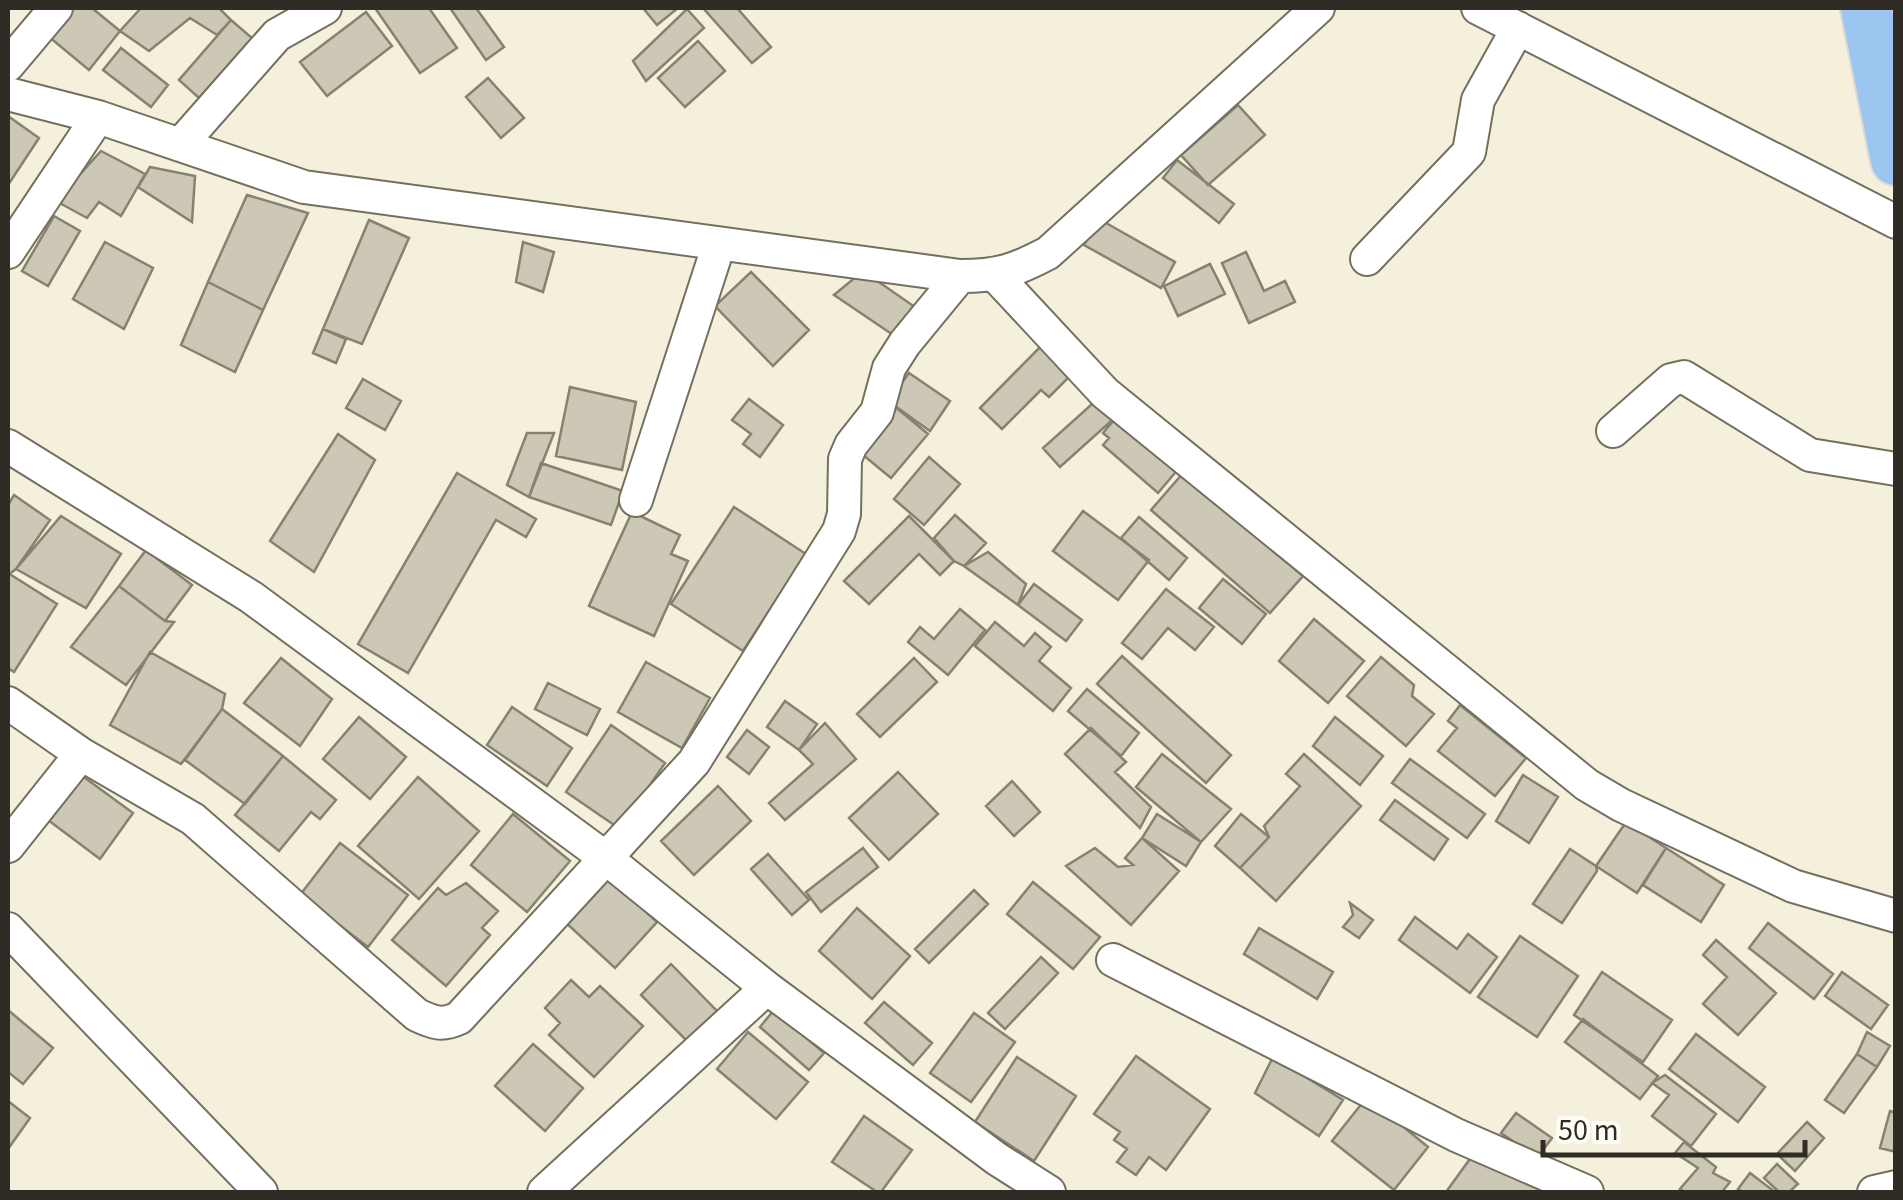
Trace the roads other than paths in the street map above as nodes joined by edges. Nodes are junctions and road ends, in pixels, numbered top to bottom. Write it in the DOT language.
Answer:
graph roads {
  1 [pos="56,8"];
  2 [pos="325,8"];
  3 [pos="1318,8"];
  4 [pos="1478,8"];
  5 [pos="1866,8"];
  6 [pos="1518,28"];
  7 [pos="8,66"];
  8 [pos="8,94"];
  9 [pos="98,116"];
  10 [pos="180,146"];
  11 [pos="1896,160"];
  12 [pos="1896,222"];
  13 [pos="720,244"];
  14 [pos="8,252"];
  15 [pos="1367,258"];
  16 [pos="960,276"];
  17 [pos="996,276"];
  18 [pos="1613,431"];
  19 [pos="8,446"];
  20 [pos="1896,469"];
  21 [pos="636,500"];
  22 [pos="8,702"];
  23 [pos="80,754"];
  24 [pos="8,846"];
  25 [pos="607,860"];
  26 [pos="1896,916"];
  27 [pos="8,929"];
  28 [pos="1113,960"];
  29 [pos="767,988"];
  30 [pos="1896,1187"];
  31 [pos="261,1192"];
  32 [pos="544,1192"];
  33 [pos="1049,1192"];
  34 [pos="1587,1192"];
  35 [pos="1874,1192"];
  1 -- 7 [label="street"];
  2 -- 10 [label="street"];
  3 -- 17 [label="street"];
  4 -- 6 [label="street"];
  5 -- 11 [label="main road"];
  6 -- 12 [label="street"];
  6 -- 15 [label="street"];
  8 -- 9 [label="street"];
  9 -- 10 [label="street"];
  9 -- 14 [label="street"];
  10 -- 13 [label="street"];
  13 -- 16 [label="street"];
  13 -- 21 [label="street"];
  16 -- 17 [label="street"];
  16 -- 25 [label="street"];
  17 -- 26 [label="street"];
  18 -- 20 [label="street"];
  19 -- 25 [label="street"];
  22 -- 23 [label="street"];
  23 -- 24 [label="street"];
  23 -- 25 [label="street"];
  25 -- 29 [label="street"];
  27 -- 31 [label="street"];
  28 -- 34 [label="street"];
  29 -- 32 [label="street"];
  29 -- 33 [label="street"];
  30 -- 35 [label="street"];
}
